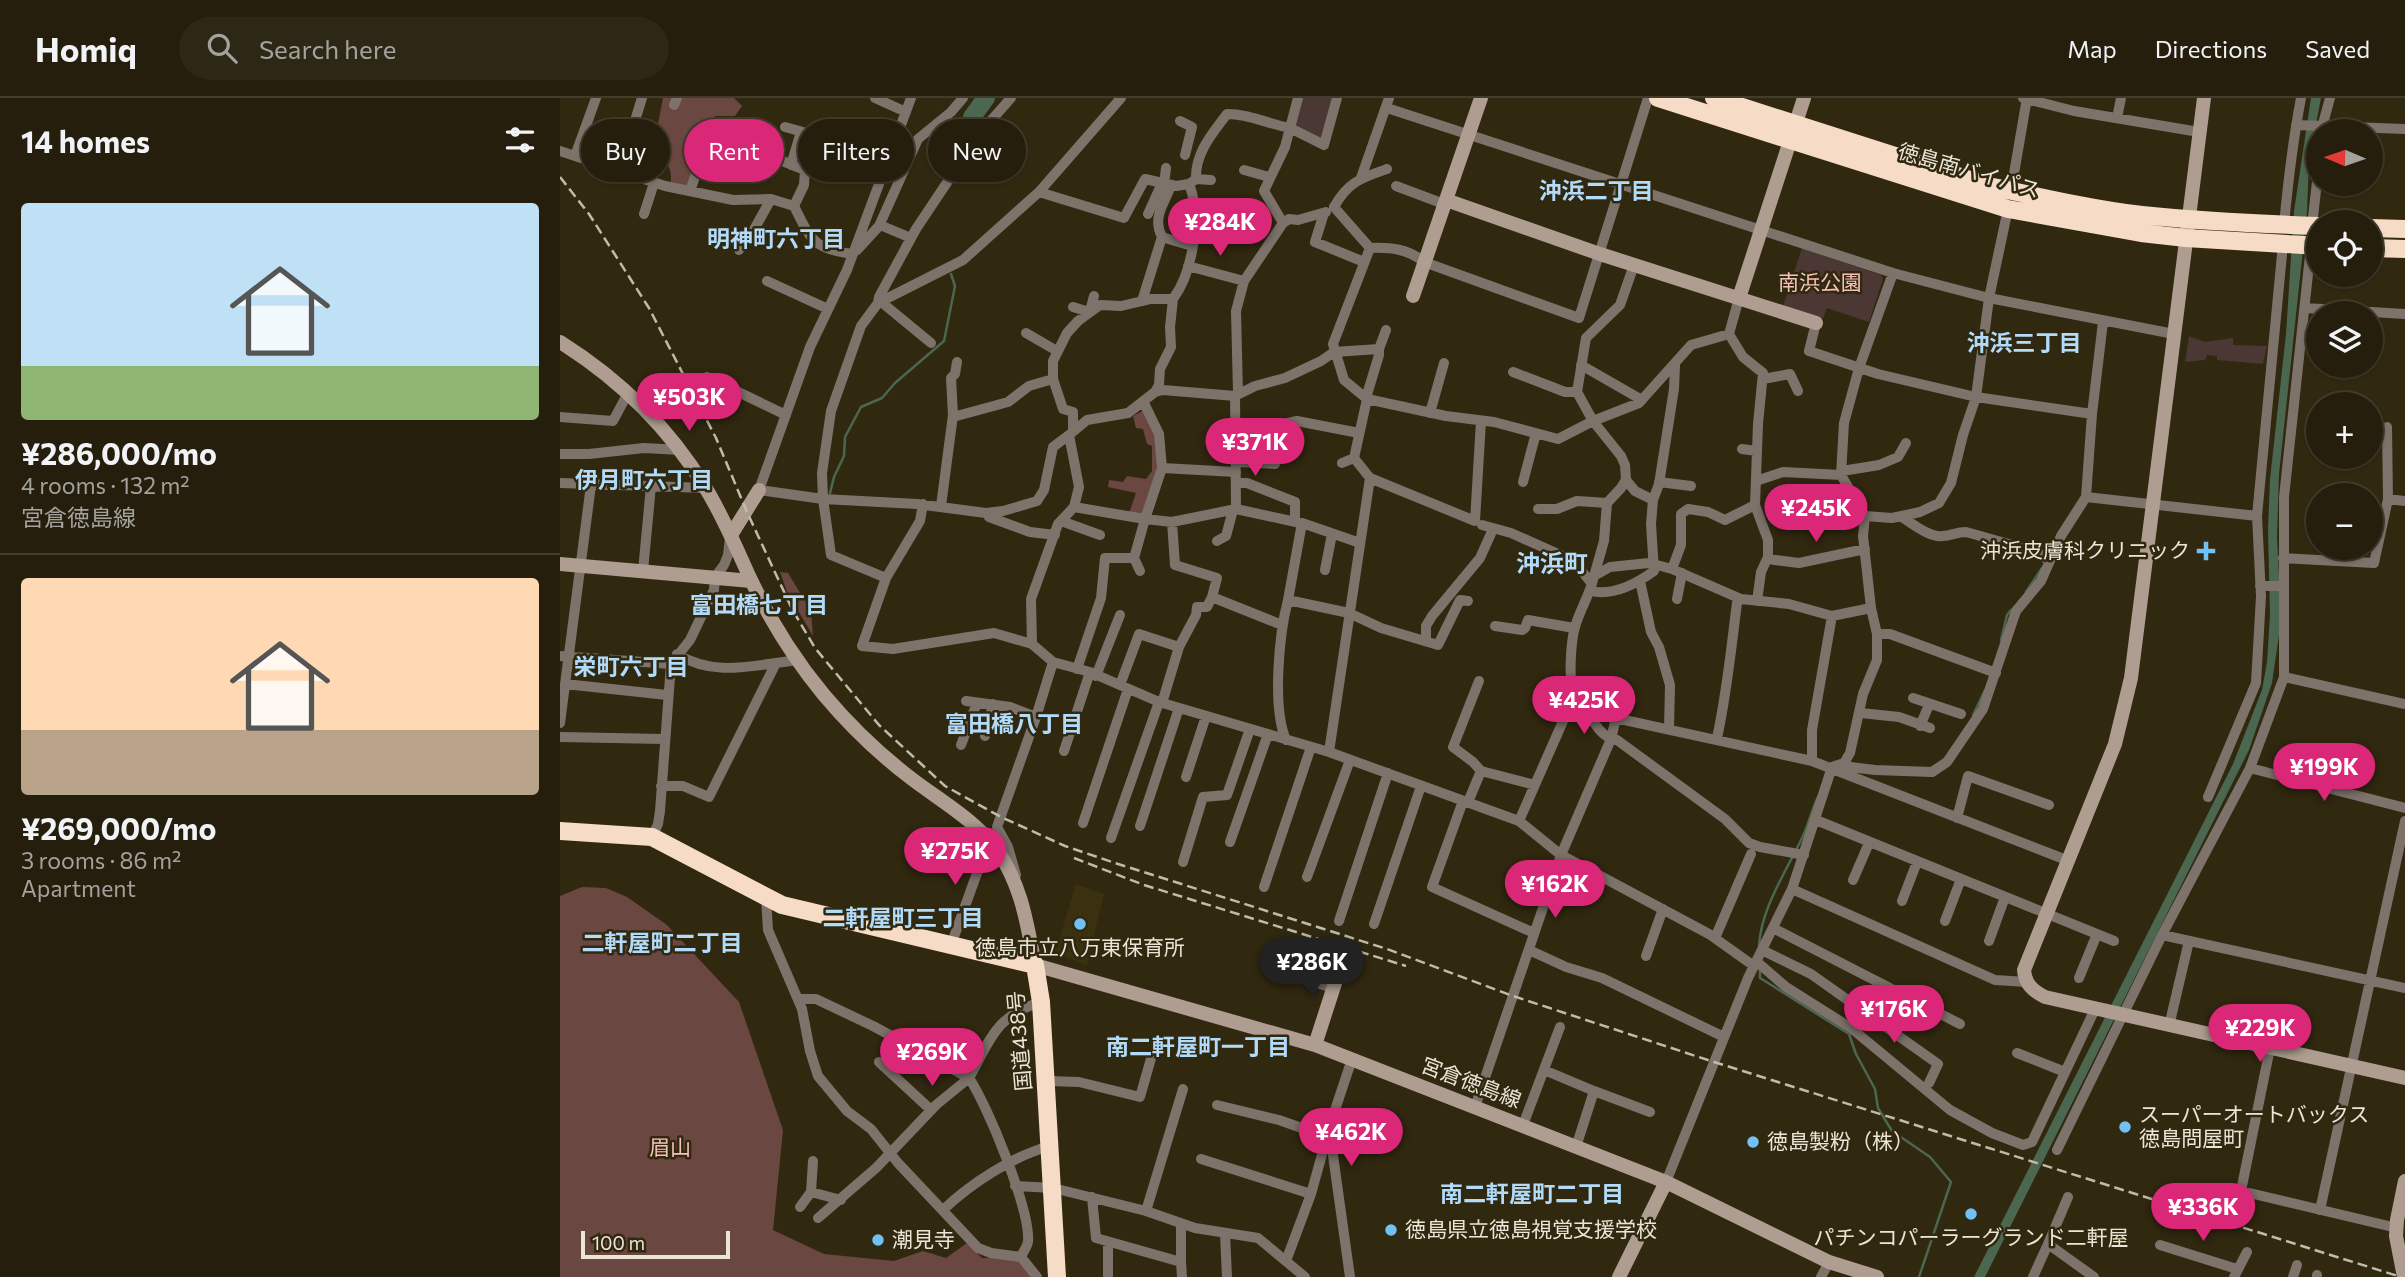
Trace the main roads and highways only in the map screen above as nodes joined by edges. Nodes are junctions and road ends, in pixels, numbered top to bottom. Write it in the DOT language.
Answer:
graph roads {
  1 [pos="1658,98"];
  2 [pos="1714,98"];
  3 [pos="1793,132"];
  4 [pos="2302,225"];
  5 [pos="2383,228"];
  6 [pos="2405,229"];
  7 [pos="2301,245"];
  8 [pos="2383,248"];
  9 [pos="2405,249"];
  10 [pos="560,831"];
  11 [pos="1056,1277"];
  1 -- 3 [label="highway, 徳島南バイパス"];
  2 -- 3 [label="highway, 徳島南バイパス"];
  3 -- 4 [label="highway, 徳島南バイパス"];
  3 -- 7 [label="highway, 徳島南バイパス"];
  5 -- 6 [label="highway"];
  8 -- 9 [label="highway"];
  10 -- 11 [label="highway, 国道438号"];
}
